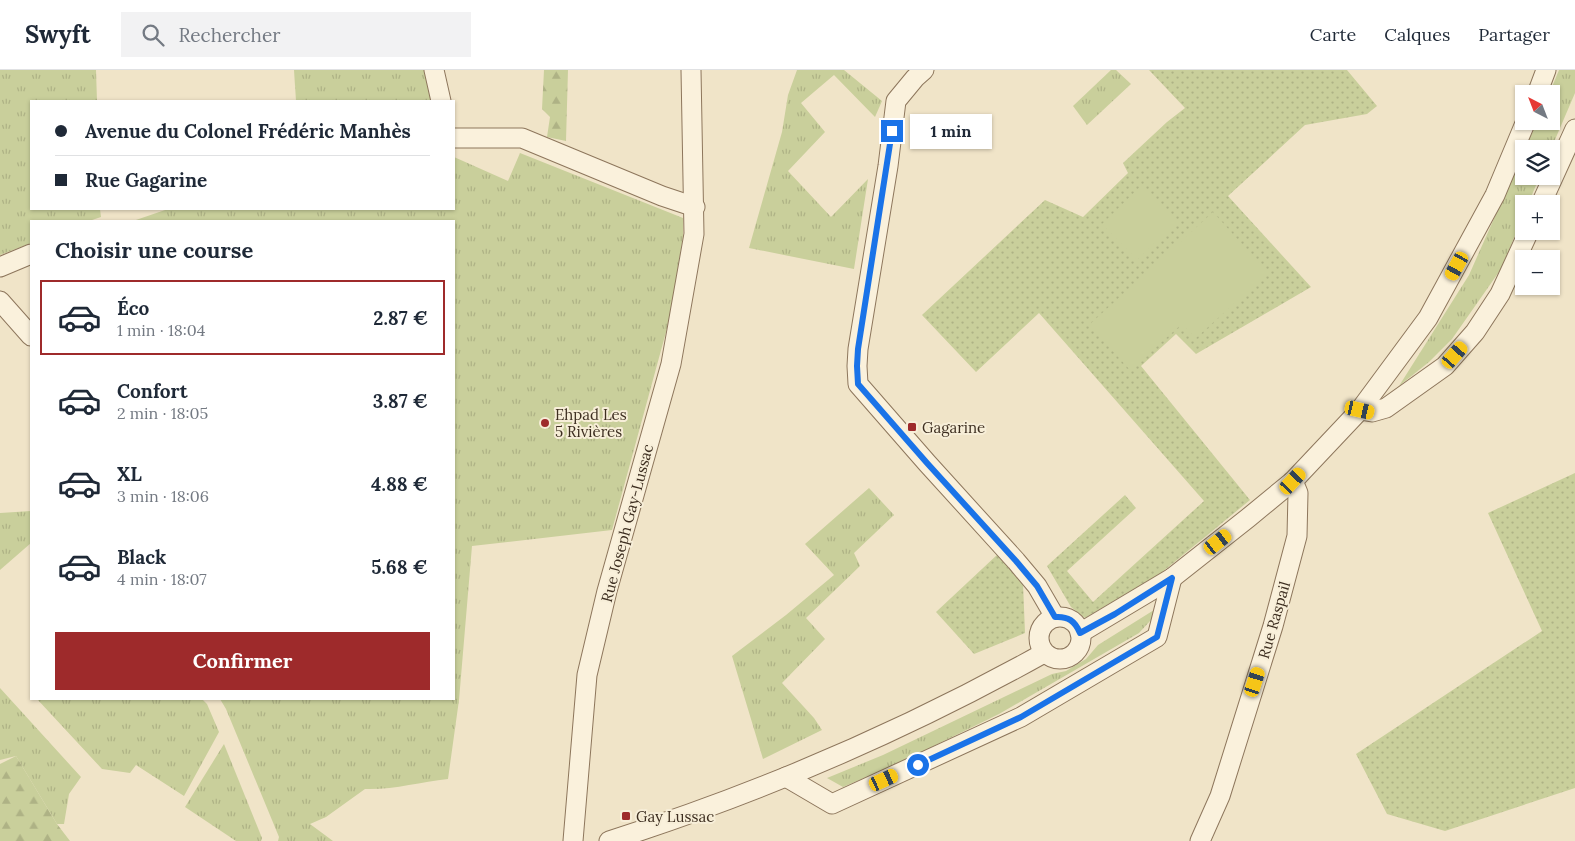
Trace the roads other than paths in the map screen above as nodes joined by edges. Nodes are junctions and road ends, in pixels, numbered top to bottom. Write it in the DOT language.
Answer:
graph roads {
  1 [pos="434,70"];
  2 [pos="691,70"];
  3 [pos="924,70"];
  4 [pos="1546,70"];
  5 [pos="1540,85"];
  6 [pos="441,100"];
  7 [pos="1522,130"];
  8 [pos="1574,134"];
  9 [pos="455,138"];
  10 [pos="1545,195"];
  11 [pos="695,207"];
  12 [pos="1525,240"];
  13 [pos="30,254"];
  14 [pos="0,267"];
  15 [pos="0,301"];
  16 [pos="30,335"];
  17 [pos="1360,410"];
  18 [pos="1293,481"];
  19 [pos="1172,578"];
  20 [pos="1055,617"];
  21 [pos="1080,633"];
  22 [pos="1044,653"];
  23 [pos="786,777"];
  24 [pos="573,841"];
  25 [pos="609,841"];
  26 [pos="1200,841"];
  1 -- 6 [label="street"];
  2 -- 11 [label="street, Rue Joseph Gay-Lussac"];
  3 -- 20 [label="street"];
  4 -- 5 [label="street"];
  7 -- 17 [label="street"];
  8 -- 10 [label="street"];
  9 -- 11 [label="street"];
  11 -- 24 [label="street, Rue Joseph Gay-Lussac"];
  12 -- 17 [label="street"];
  13 -- 14 [label="street"];
  15 -- 16 [label="street"];
  17 -- 18 [label="street"];
  18 -- 19 [label="street"];
  18 -- 26 [label="street, Rue Raspail"];
  19 -- 21 [label="street"];
  19 -- 23 [label="street"];
  20 -- 21 [label="street"];
  20 -- 22 [label="street"];
  21 -- 22 [label="street"];
  22 -- 23 [label="street"];
  23 -- 25 [label="street"];
}
